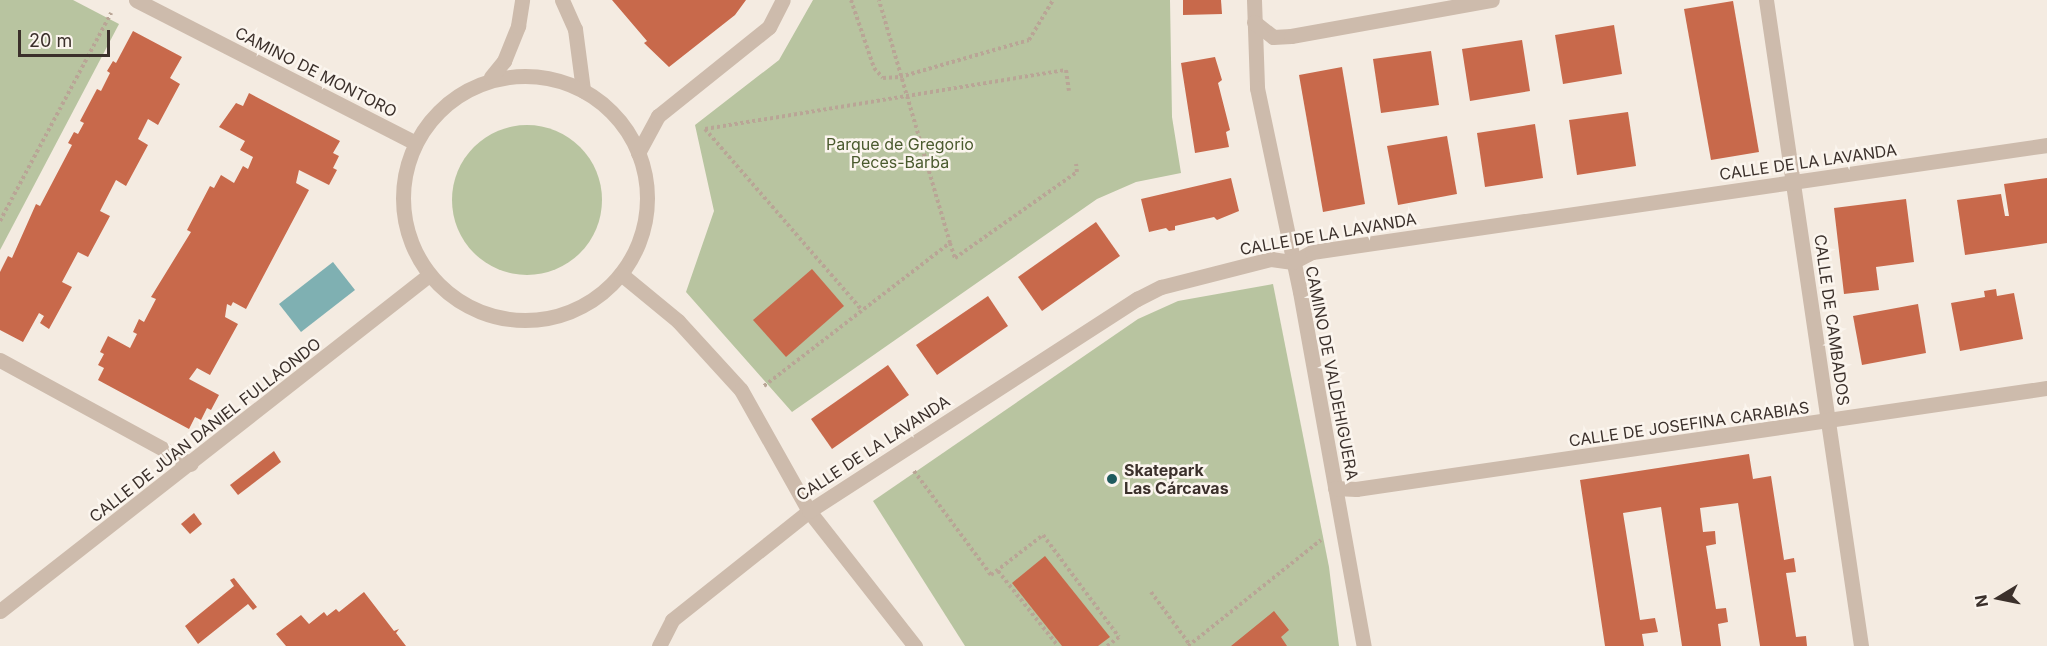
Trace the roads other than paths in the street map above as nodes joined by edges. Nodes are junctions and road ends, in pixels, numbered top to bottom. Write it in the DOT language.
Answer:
graph roads {
  1 [pos="136,0"];
  2 [pos="522,0"];
  3 [pos="562,0"];
  4 [pos="783,0"];
  5 [pos="1254,0"];
  6 [pos="1492,0"];
  7 [pos="1766,0"];
  8 [pos="1254,22"];
  9 [pos="491,77"];
  10 [pos="583,90"];
  11 [pos="415,143"];
  12 [pos="2047,145"];
  13 [pos="638,153"];
  14 [pos="1796,183"];
  15 [pos="1293,262"];
  16 [pos="621,274"];
  17 [pos="429,275"];
  18 [pos="0,360"];
  19 [pos="2047,388"];
  20 [pos="1828,422"];
  21 [pos="191,464"];
  22 [pos="1335,488"];
  23 [pos="809,511"];
  24 [pos="0,611"];
  25 [pos="659,646"];
  26 [pos="915,646"];
  27 [pos="1364,646"];
  28 [pos="1861,646"];
  1 -- 11 [label="street, CAMINO DE MONTORO"];
  2 -- 9 [label="street"];
  3 -- 10 [label="street"];
  4 -- 13 [label="street"];
  5 -- 8 [label="street, CAMINO DE VALDEHIGUERA"];
  6 -- 8 [label="street"];
  7 -- 14 [label="street, CALLE DE CAMBADOS"];
  8 -- 15 [label="street, CAMINO DE VALDEHIGUERA"];
  9 -- 10 [label="street"];
  9 -- 11 [label="street"];
  10 -- 13 [label="street"];
  11 -- 17 [label="street"];
  12 -- 14 [label="street, CALLE DE LA LAVANDA"];
  13 -- 16 [label="street"];
  14 -- 15 [label="street, CALLE DE LA LAVANDA"];
  14 -- 20 [label="street, CALLE DE CAMBADOS"];
  15 -- 22 [label="street, CAMINO DE VALDEHIGUERA"];
  15 -- 23 [label="street, CALLE DE LA LAVANDA"];
  16 -- 17 [label="street"];
  16 -- 23 [label="street"];
  17 -- 21 [label="street, CALLE DE JUAN DANIEL FULLAONDO"];
  18 -- 21 [label="street"];
  19 -- 20 [label="street, CALLE DE JOSEFINA CARABIAS"];
  20 -- 22 [label="street, CALLE DE JOSEFINA CARABIAS"];
  20 -- 28 [label="street, CALLE DE CAMBADOS"];
  21 -- 24 [label="street, CALLE DE JUAN DANIEL FULLAONDO"];
  22 -- 27 [label="street, CAMINO DE VALDEHIGUERA"];
  23 -- 25 [label="street, CALLE DE LA LAVANDA"];
  23 -- 26 [label="street"];
}
